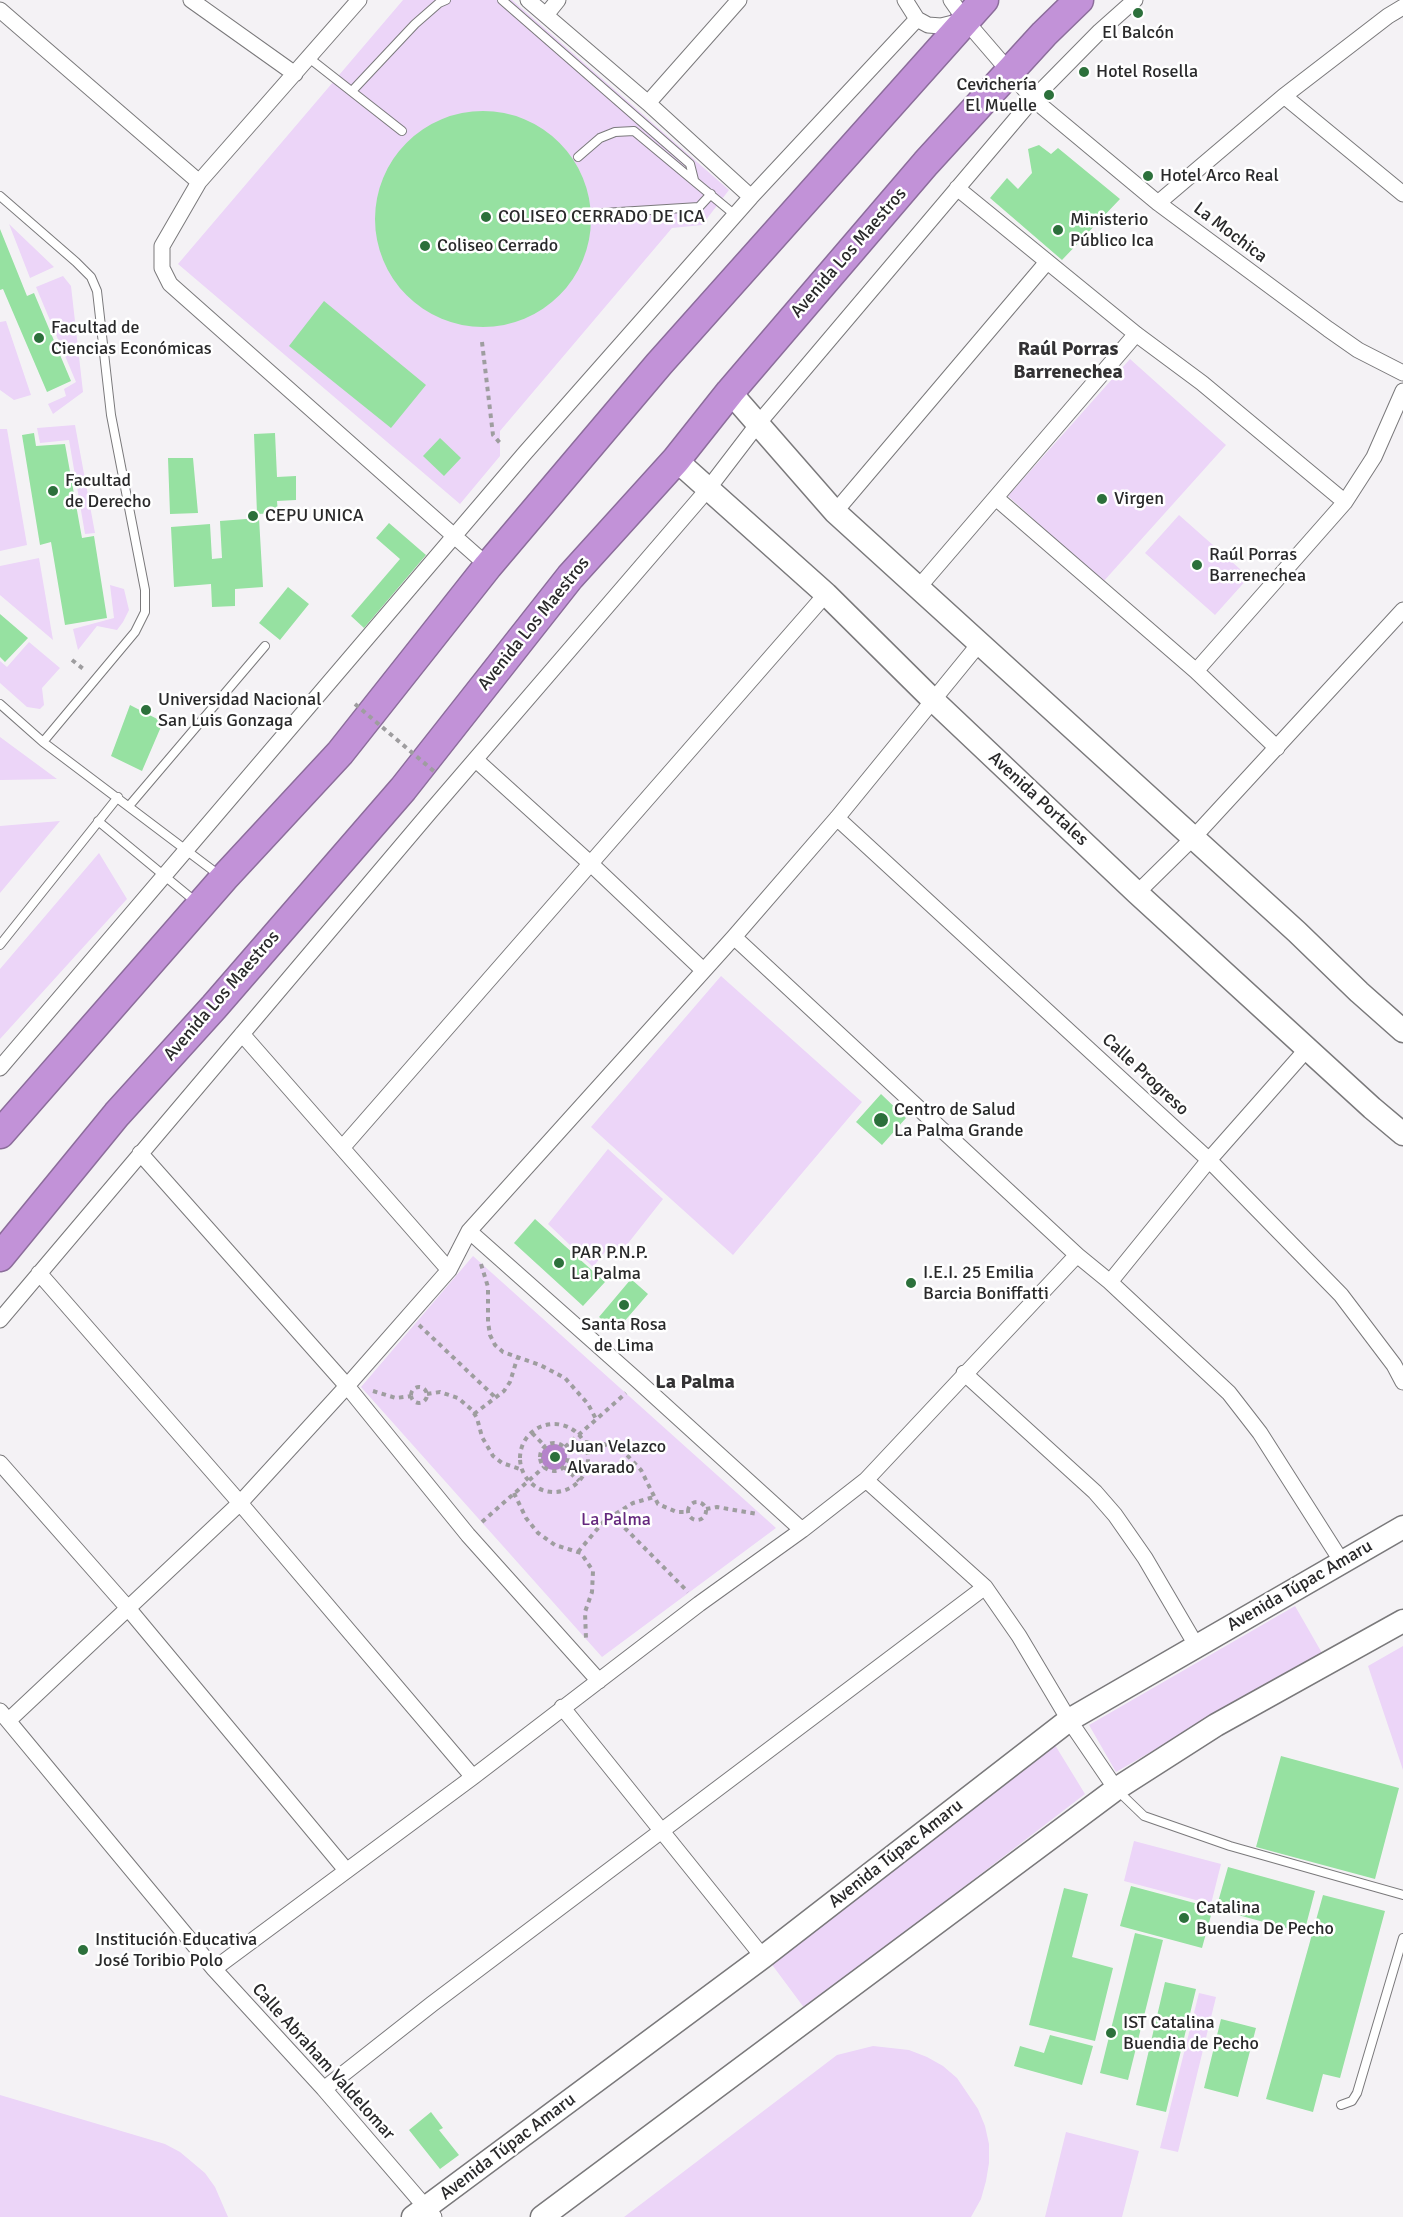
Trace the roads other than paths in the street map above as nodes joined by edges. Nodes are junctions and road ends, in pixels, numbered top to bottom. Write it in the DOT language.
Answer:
graph roads {
  1 [pos="191,0"];
  2 [pos="359,0"];
  3 [pos="446,0"];
  4 [pos="502,0"];
  5 [pos="528,0"];
  6 [pos="558,0"];
  7 [pos="740,0"];
  8 [pos="905,0"];
  9 [pos="1079,0"];
  10 [pos="1135,0"];
  11 [pos="967,7"];
  12 [pos="1403,7"];
  13 [pos="0,10"];
  14 [pos="546,15"];
  15 [pos="917,19"];
  16 [pos="309,58"];
  17 [pos="1008,72"];
  18 [pos="295,74"];
  19 [pos="352,91"];
  20 [pos="1284,96"];
  21 [pos="1033,99"];
  22 [pos="648,103"];
  23 [pos="402,131"];
  24 [pos="578,157"];
  25 [pos="694,180"];
  26 [pos="199,182"];
  27 [pos="957,188"];
  28 [pos="711,194"];
  29 [pos="1403,194"];
  30 [pos="0,196"];
  31 [pos="751,197"];
  32 [pos="1158,203"];
  33 [pos="603,213"];
  34 [pos="735,215"];
  35 [pos="1047,262"];
  36 [pos="1136,334"];
  37 [pos="1403,373"];
  38 [pos="1403,391"];
  39 [pos="730,392"];
  40 [pos="757,425"];
  41 [pos="676,459"];
  42 [pos="708,489"];
  43 [pos="996,498"];
  44 [pos="1345,502"];
  45 [pos="835,512"];
  46 [pos="455,536"];
  47 [pos="488,566"];
  48 [pos="918,588"];
  49 [pos="826,594"];
  50 [pos="1403,610"];
  51 [pos="979,644"];
  52 [pos="265,646"];
  53 [pos="1196,671"];
  54 [pos="934,701"];
  55 [pos="0,704"];
  56 [pos="44,742"];
  57 [pos="1277,748"];
  58 [pos="476,760"];
  59 [pos="118,797"];
  60 [pos="129,806"];
  61 [pos="837,818"];
  62 [pos="98,821"];
  63 [pos="1193,838"];
  64 [pos="186,849"];
  65 [pos="591,864"];
  66 [pos="164,876"];
  67 [pos="224,878"];
  68 [pos="1137,893"];
  69 [pos="200,905"];
  70 [pos="734,937"];
  71 [pos="0,945"];
  72 [pos="703,970"];
  73 [pos="1403,1031"];
  74 [pos="242,1034"];
  75 [pos="1306,1049"];
  76 [pos="0,1068"];
  77 [pos="0,1134"];
  78 [pos="1403,1134"];
  79 [pos="342,1148"];
  80 [pos="140,1153"];
  81 [pos="1209,1160"];
  82 [pos="469,1231"];
  83 [pos="1077,1256"];
  84 [pos="0,1257"];
  85 [pos="448,1270"];
  86 [pos="39,1273"];
  87 [pos="1110,1281"];
  88 [pos="0,1320"];
  89 [pos="964,1373"];
  90 [pos="1403,1382"];
  91 [pos="347,1386"];
  92 [pos="0,1463"];
  93 [pos="866,1480"];
  94 [pos="240,1503"];
  95 [pos="1403,1527"];
  96 [pos="802,1530"];
  97 [pos="1342,1562"];
  98 [pos="985,1587"];
  99 [pos="127,1607"];
  100 [pos="1403,1621"];
  101 [pos="1196,1645"];
  102 [pos="599,1681"];
  103 [pos="562,1707"];
  104 [pos="4,1715"];
  105 [pos="1069,1720"];
  106 [pos="472,1777"];
  107 [pos="1116,1789"];
  108 [pos="662,1830"];
  109 [pos="346,1870"];
  110 [pos="1403,1895"];
  111 [pos="1403,1938"];
  112 [pos="763,1958"];
  113 [pos="214,1969"];
  114 [pos="324,2089"];
  115 [pos="1341,2105"];
  116 [pos="424,2214"];
  117 [pos="542,2217"];
  1 -- 18 [label="street"];
  2 -- 16 [label="street"];
  3 -- 19 [label="lane"];
  4 -- 25 [label="lane"];
  5 -- 14 [label="street"];
  6 -- 14 [label="street"];
  7 -- 22 [label="street"];
  8 -- 15 [label="street"];
  9 -- 17 [label="highway, Avenida Los Maestros"];
  10 -- 21 [label="street"];
  11 -- 15 [label="street"];
  11 -- 17 [label="street, La Mochica"];
  11 -- 47 [label="highway"];
  12 -- 20 [label="street"];
  13 -- 26 [label="street"];
  14 -- 22 [label="street"];
  15 -- 31 [label="street"];
  16 -- 18 [label="street"];
  16 -- 19 [label="lane"];
  17 -- 21 [label="street, La Mochica"];
  17 -- 39 [label="highway, Avenida Los Maestros"];
  18 -- 26 [label="street"];
  19 -- 23 [label="lane"];
  20 -- 29 [label="street"];
  20 -- 32 [label="street"];
  21 -- 27 [label="street"];
  21 -- 32 [label="street, La Mochica"];
  22 -- 31 [label="street"];
  24 -- 25 [label="lane"];
  25 -- 28 [label="lane"];
  26 -- 46 [label="street"];
  27 -- 35 [label="street"];
  27 -- 40 [label="street"];
  28 -- 33 [label="lane"];
  28 -- 34 [label="lane"];
  30 -- 56 [label="lane"];
  31 -- 34 [label="street"];
  32 -- 37 [label="street, La Mochica"];
  34 -- 46 [label="street"];
  35 -- 36 [label="street"];
  35 -- 45 [label="street"];
  36 -- 43 [label="street"];
  36 -- 44 [label="street"];
  38 -- 44 [label="street"];
  39 -- 40 [label="main road"];
  39 -- 41 [label="highway, Avenida Los Maestros"];
  40 -- 42 [label="street"];
  40 -- 45 [label="main road"];
  41 -- 42 [label="main road, Avenida Portales"];
  41 -- 84 [label="highway, Avenida Los Maestros"];
  42 -- 49 [label="main road, Avenida Portales"];
  42 -- 58 [label="street"];
  43 -- 48 [label="street"];
  43 -- 53 [label="street"];
  44 -- 53 [label="street"];
  45 -- 48 [label="main road"];
  46 -- 47 [label="street"];
  46 -- 64 [label="street"];
  47 -- 67 [label="highway"];
  48 -- 51 [label="main road"];
  49 -- 54 [label="main road, Avenida Portales"];
  49 -- 65 [label="street"];
  50 -- 57 [label="street"];
  51 -- 54 [label="street"];
  51 -- 63 [label="main road"];
  52 -- 60 [label="lane"];
  53 -- 57 [label="street"];
  54 -- 61 [label="street"];
  54 -- 68 [label="main road, Avenida Portales"];
  55 -- 56 [label="lane"];
  56 -- 59 [label="lane"];
  57 -- 63 [label="street"];
  58 -- 65 [label="street"];
  58 -- 74 [label="street"];
  59 -- 60 [label="lane"];
  59 -- 62 [label="lane"];
  60 -- 64 [label="lane"];
  61 -- 70 [label="street"];
  61 -- 81 [label="street, Calle Progreso"];
  62 -- 66 [label="lane"];
  62 -- 71 [label="lane"];
  63 -- 68 [label="street"];
  63 -- 73 [label="main road"];
  64 -- 66 [label="street"];
  64 -- 67 [label="lane"];
  65 -- 72 [label="street"];
  65 -- 79 [label="street"];
  66 -- 69 [label="lane"];
  66 -- 76 [label="street"];
  67 -- 69 [label="highway"];
  68 -- 75 [label="main road, Avenida Portales"];
  69 -- 77 [label="highway"];
  70 -- 72 [label="street"];
  70 -- 83 [label="street"];
  72 -- 82 [label="street"];
  74 -- 79 [label="street"];
  74 -- 80 [label="street"];
  75 -- 78 [label="main road, Avenida Portales"];
  75 -- 81 [label="street"];
  79 -- 85 [label="street"];
  80 -- 86 [label="street"];
  80 -- 91 [label="street"];
  81 -- 87 [label="street"];
  81 -- 90 [label="street, Calle Progreso"];
  82 -- 85 [label="street"];
  82 -- 96 [label="street"];
  83 -- 87 [label="street"];
  83 -- 89 [label="street"];
  85 -- 91 [label="street"];
  86 -- 88 [label="street"];
  86 -- 94 [label="street"];
  87 -- 97 [label="street"];
  89 -- 93 [label="street"];
  89 -- 101 [label="street"];
  91 -- 94 [label="street"];
  91 -- 102 [label="street"];
  92 -- 99 [label="street"];
  93 -- 96 [label="street"];
  93 -- 98 [label="street"];
  94 -- 99 [label="street"];
  94 -- 106 [label="street"];
  95 -- 97 [label="main road, Avenida Túpac Amaru"];
  96 -- 102 [label="street"];
  97 -- 101 [label="main road, Avenida Túpac Amaru"];
  98 -- 105 [label="street"];
  98 -- 108 [label="street"];
  99 -- 104 [label="street"];
  99 -- 109 [label="street"];
  100 -- 107 [label="main road"];
  101 -- 105 [label="main road, Avenida Túpac Amaru"];
  102 -- 103 [label="street"];
  103 -- 106 [label="street"];
  103 -- 108 [label="street"];
  104 -- 113 [label="street, Calle Abraham Valdelomar"];
  105 -- 107 [label="street"];
  105 -- 112 [label="main road, Avenida Túpac Amaru"];
  106 -- 109 [label="street"];
  107 -- 110 [label="lane"];
  107 -- 117 [label="main road"];
  108 -- 112 [label="street"];
  108 -- 114 [label="street"];
  109 -- 113 [label="street"];
  111 -- 115 [label="lane"];
  112 -- 116 [label="main road, Avenida Túpac Amaru"];
  113 -- 114 [label="street, Calle Abraham Valdelomar"];
  114 -- 116 [label="street, Calle Abraham Valdelomar"];
}
